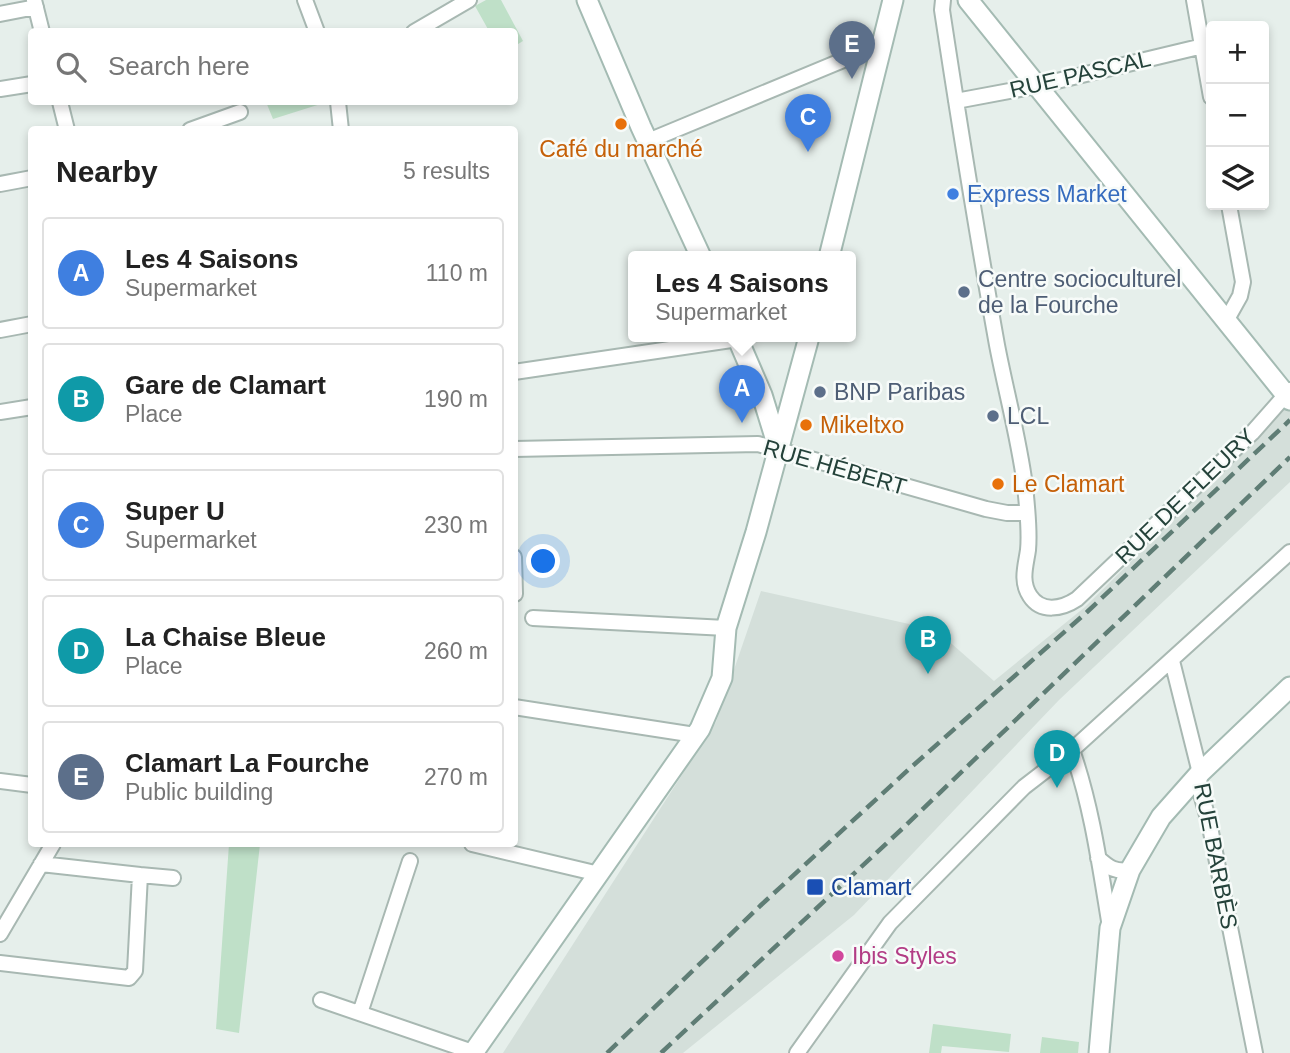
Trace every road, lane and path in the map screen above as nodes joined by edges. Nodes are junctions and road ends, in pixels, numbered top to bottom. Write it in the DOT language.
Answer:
graph roads {
  1 [pos="305,0"];
  2 [pos="469,0"];
  3 [pos="587,0"];
  4 [pos="893,0"];
  5 [pos="943,0"];
  6 [pos="968,0"];
  7 [pos="1194,0"];
  8 [pos="35,3"];
  9 [pos="0,14"];
  10 [pos="41,28"];
  11 [pos="316,28"];
  12 [pos="421,28"];
  13 [pos="882,44"];
  14 [pos="1203,46"];
  15 [pos="1209,84"];
  16 [pos="28,85"];
  17 [pos="1036,86"];
  18 [pos="0,89"];
  19 [pos="956,101"];
  20 [pos="61,105"];
  21 [pos="338,105"];
  22 [pos="240,112"];
  23 [pos="66,126"];
  24 [pos="201,126"];
  25 [pos="341,126"];
  26 [pos="648,141"];
  27 [pos="28,179"];
  28 [pos="0,184"];
  29 [pos="1231,210"];
  30 [pos="698,251"];
  31 [pos="830,251"];
  32 [pos="1226,321"];
  33 [pos="28,325"];
  34 [pos="0,330"];
  35 [pos="711,342"];
  36 [pos="739,342"];
  37 [pos="808,342"];
  38 [pos="518,371"];
  39 [pos="1289,395"];
  40 [pos="28,408"];
  41 [pos="0,412"];
  42 [pos="779,448"];
  43 [pos="518,449"];
  44 [pos="1026,506"];
  45 [pos="1290,552"];
  46 [pos="533,618"];
  47 [pos="726,628"];
  48 [pos="1172,661"];
  49 [pos="1290,687"];
  50 [pos="518,708"];
  51 [pos="695,735"];
  52 [pos="1072,750"];
  53 [pos="1199,780"];
  54 [pos="0,781"];
  55 [pos="28,784"];
  56 [pos="51,847"];
  57 [pos="485,847"];
  58 [pos="1098,858"];
  59 [pos="410,862"];
  60 [pos="41,864"];
  61 [pos="1130,870"];
  62 [pos="599,874"];
  63 [pos="140,875"];
  64 [pos="173,878"];
  65 [pos="1110,928"];
  66 [pos="0,934"];
  67 [pos="0,963"];
  68 [pos="1105,979"];
  69 [pos="321,1000"];
  70 [pos="360,1013"];
  71 [pos="473,1053"];
  72 [pos="797,1053"];
  73 [pos="1099,1053"];
  74 [pos="1255,1053"];
  1 -- 11 [label="street"];
  2 -- 12 [label="street"];
  3 -- 26 [label="main road"];
  4 -- 13 [label="main road"];
  5 -- 19 [label="street"];
  6 -- 17 [label="main road"];
  7 -- 14 [label="street"];
  8 -- 9 [label="street"];
  8 -- 10 [label="street"];
  13 -- 26 [label="street"];
  13 -- 31 [label="main road"];
  14 -- 15 [label="street"];
  14 -- 17 [label="street, RUE PASCAL"];
  16 -- 18 [label="street"];
  17 -- 19 [label="street, RUE PASCAL"];
  17 -- 32 [label="main road"];
  19 -- 44 [label="street"];
  20 -- 23 [label="street"];
  21 -- 25 [label="street"];
  22 -- 24 [label="street"];
  26 -- 30 [label="main road"];
  27 -- 28 [label="street"];
  29 -- 32 [label="street"];
  32 -- 39 [label="main road"];
  33 -- 34 [label="street"];
  35 -- 38 [label="street"];
  36 -- 42 [label="main road"];
  37 -- 42 [label="main road"];
  39 -- 44 [label="street, RUE DE FLEURY"];
  40 -- 41 [label="street"];
  42 -- 43 [label="street, RUE HÉBERT"];
  42 -- 44 [label="street, RUE HÉBERT"];
  42 -- 47 [label="main road"];
  45 -- 48 [label="street"];
  46 -- 47 [label="street"];
  47 -- 51 [label="main road"];
  48 -- 52 [label="street"];
  48 -- 53 [label="street, RUE BARBÈS"];
  49 -- 53 [label="main road"];
  50 -- 51 [label="street"];
  51 -- 62 [label="main road"];
  52 -- 58 [label="street"];
  52 -- 72 [label="street"];
  53 -- 61 [label="main road"];
  53 -- 68 [label="main road"];
  53 -- 74 [label="street, RUE BARBÈS"];
  54 -- 55 [label="street"];
  56 -- 60 [label="street"];
  57 -- 62 [label="street"];
  58 -- 61 [label="street"];
  58 -- 65 [label="street"];
  59 -- 70 [label="street"];
  60 -- 63 [label="street"];
  60 -- 66 [label="street"];
  61 -- 65 [label="main road"];
  62 -- 71 [label="main road"];
  63 -- 64 [label="street"];
  63 -- 67 [label="street"];
  65 -- 68 [label="main road"];
  68 -- 73 [label="main road"];
  69 -- 70 [label="street"];
  70 -- 71 [label="street"];
}
